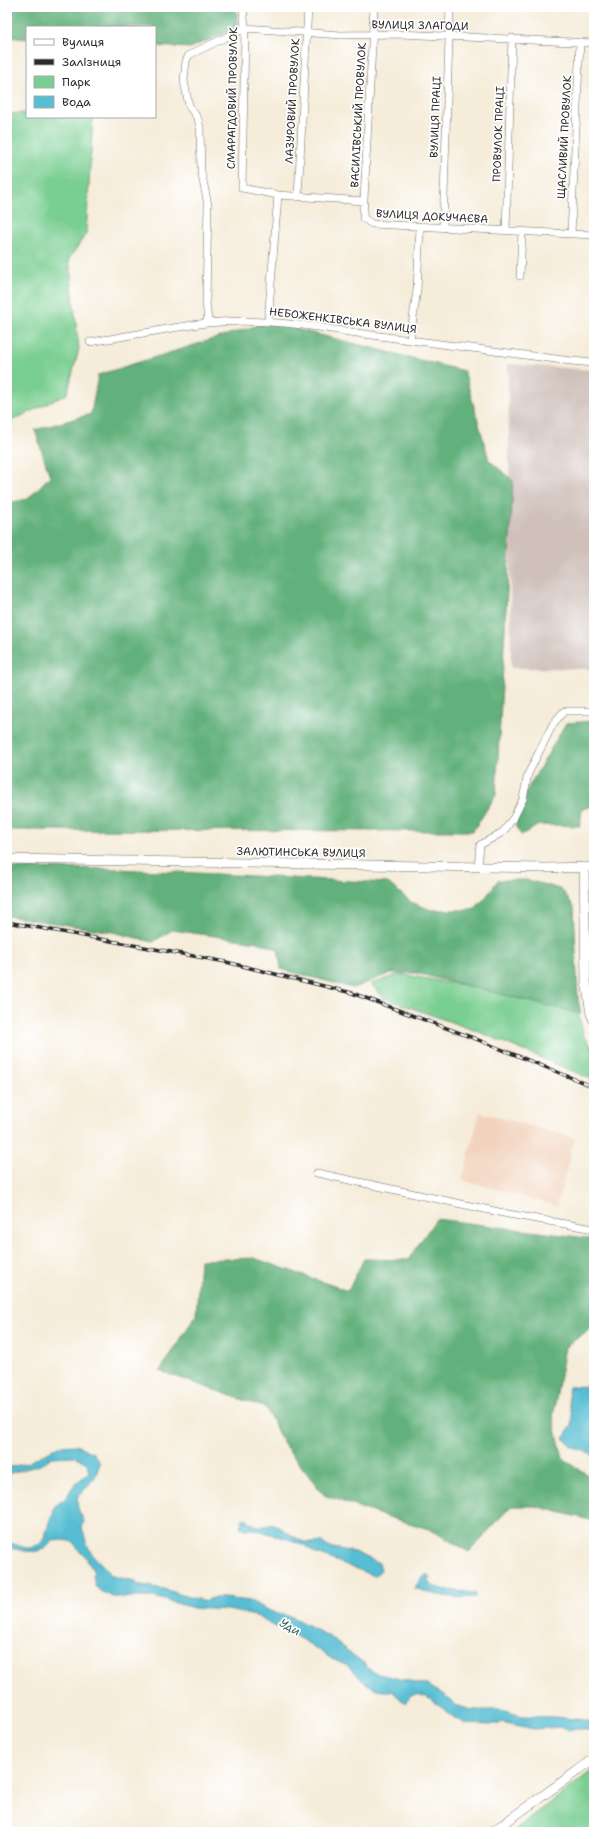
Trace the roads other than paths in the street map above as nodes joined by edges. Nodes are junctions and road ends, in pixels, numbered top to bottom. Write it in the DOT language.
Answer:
graph roads {
  1 [pos="243,7"];
  2 [pos="308,7"];
  3 [pos="374,7"];
  4 [pos="450,7"];
  5 [pos="245,28"];
  6 [pos="307,32"];
  7 [pos="373,34"];
  8 [pos="449,36"];
  9 [pos="512,38"];
  10 [pos="580,42"];
  11 [pos="594,43"];
  12 [pos="242,188"];
  13 [pos="278,196"];
  14 [pos="298,197"];
  15 [pos="364,200"];
  16 [pos="420,226"];
  17 [pos="443,228"];
  18 [pos="506,231"];
  19 [pos="522,232"];
  20 [pos="571,234"];
  21 [pos="594,235"];
  22 [pos="520,276"];
  23 [pos="268,322"];
  24 [pos="208,323"];
  25 [pos="410,339"];
  26 [pos="90,342"];
  27 [pos="594,362"];
  28 [pos="594,711"];
  29 [pos="7,859"];
  30 [pos="478,867"];
  31 [pos="584,867"];
  32 [pos="594,867"];
  33 [pos="594,1020"];
  34 [pos="317,1173"];
  35 [pos="594,1229"];
  36 [pos="594,1759"];
  37 [pos="494,1830"];
  1 -- 5 [label="street, СМАРАГДОВИЙ ПРОВУЛОК"];
  2 -- 6 [label="street, ЛАЗУРОВИЙ ПРОВУЛОК"];
  3 -- 7 [label="street, ВАСИЛІВСЬКИЙ ПРОВУЛОК"];
  4 -- 8 [label="street, ВУЛИЦЯ ПРАЦІ"];
  5 -- 6 [label="street, ВУЛИЦЯ ЗЛАГОДИ"];
  5 -- 12 [label="street, СМАРАГДОВИЙ ПРОВУЛОК"];
  5 -- 24 [label="street"];
  6 -- 7 [label="street, ВУЛИЦЯ ЗЛАГОДИ"];
  6 -- 14 [label="street, ЛАЗУРОВИЙ ПРОВУЛОК"];
  7 -- 8 [label="street, ВУЛИЦЯ ЗЛАГОДИ"];
  7 -- 15 [label="street, ВАСИЛІВСЬКИЙ ПРОВУЛОК"];
  8 -- 9 [label="street, ВУЛИЦЯ ЗЛАГОДИ"];
  8 -- 17 [label="street, ВУЛИЦЯ ПРАЦІ"];
  9 -- 10 [label="street, ВУЛИЦЯ ЗЛАГОДИ"];
  9 -- 18 [label="street, ПРОВУЛОК ПРАЦІ"];
  10 -- 11 [label="street, ВУЛИЦЯ ЗЛАГОДИ"];
  10 -- 20 [label="street, ЩАСЛИВИЙ ПРОВУЛОК"];
  12 -- 13 [label="street, ВУЛИЦЯ ДОКУЧАЄВА"];
  13 -- 14 [label="street, ВУЛИЦЯ ДОКУЧАЄВА"];
  13 -- 23 [label="street"];
  14 -- 15 [label="street, ВУЛИЦЯ ДОКУЧАЄВА"];
  15 -- 16 [label="street, ВУЛИЦЯ ДОКУЧАЄВА"];
  16 -- 17 [label="street, ВУЛИЦЯ ДОКУЧАЄВА"];
  16 -- 25 [label="street"];
  17 -- 18 [label="street, ВУЛИЦЯ ДОКУЧАЄВА"];
  18 -- 19 [label="street, ВУЛИЦЯ ДОКУЧАЄВА"];
  19 -- 20 [label="street, ВУЛИЦЯ ДОКУЧАЄВА"];
  19 -- 22 [label="street"];
  20 -- 21 [label="street, ВУЛИЦЯ ДОКУЧАЄВА"];
  23 -- 24 [label="street, НЕБОЖЕНКІВСЬКА ВУЛИЦЯ"];
  23 -- 25 [label="street, НЕБОЖЕНКІВСЬКА ВУЛИЦЯ"];
  24 -- 26 [label="street, НЕБОЖЕНКІВСЬКА ВУЛИЦЯ"];
  25 -- 27 [label="street, НЕБОЖЕНКІВСЬКА ВУЛИЦЯ"];
  28 -- 30 [label="street"];
  29 -- 30 [label="main road, ЗАЛЮТИНСЬКА ВУЛИЦЯ"];
  30 -- 31 [label="main road, ЗАЛЮТИНСЬКА ВУЛИЦЯ"];
  31 -- 32 [label="main road, ЗАЛЮТИНСЬКА ВУЛИЦЯ"];
  31 -- 33 [label="main road"];
  34 -- 35 [label="street"];
  36 -- 37 [label="main road"];
}
